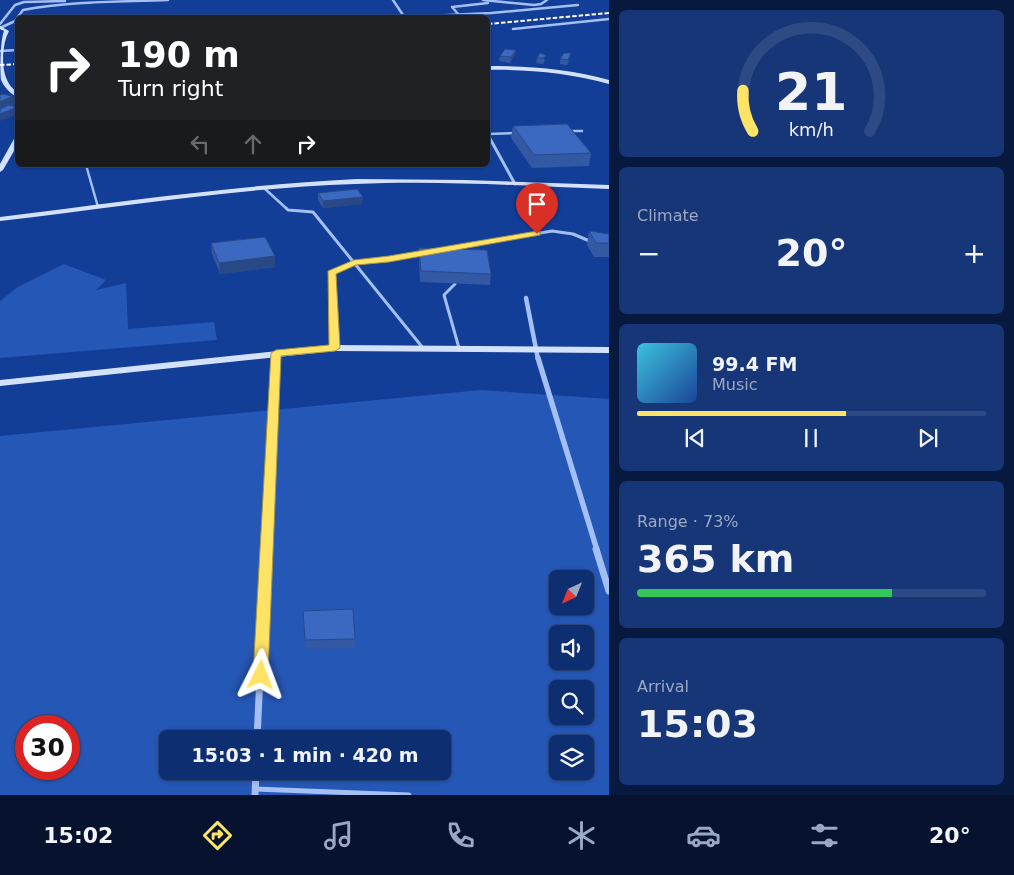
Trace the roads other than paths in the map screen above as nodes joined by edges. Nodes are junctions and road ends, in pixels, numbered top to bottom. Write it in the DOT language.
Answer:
graph roads {
  1 [pos="58,0"];
  2 [pos="91,0"];
  3 [pos="168,0"];
  4 [pos="393,0"];
  5 [pos="483,0"];
  6 [pos="546,0"];
  7 [pos="570,0"];
  8 [pos="491,1"];
  9 [pos="18,4"];
  10 [pos="56,4"];
  11 [pos="32,7"];
  12 [pos="19,15"];
  13 [pos="404,15"];
  14 [pos="458,15"];
  15 [pos="609,19"];
  16 [pos="15,21"];
  17 [pos="1,29"];
  18 [pos="513,29"];
  19 [pos="15,50"];
  20 [pos="0,51"];
  21 [pos="490,68"];
  22 [pos="2,80"];
  23 [pos="609,82"];
  24 [pos="15,93"];
  25 [pos="563,131"];
  26 [pos="582,131"];
  27 [pos="516,133"];
  28 [pos="490,134"];
  29 [pos="490,138"];
  30 [pos="15,142"];
  31 [pos="87,167"];
  32 [pos="0,170"];
  33 [pos="515,184"];
  34 [pos="609,187"];
  35 [pos="264,188"];
  36 [pos="98,207"];
  37 [pos="0,219"];
  38 [pos="596,242"];
  39 [pos="436,251"];
  40 [pos="426,252"];
  41 [pos="354,263"];
  42 [pos="455,284"];
  43 [pos="526,298"];
  44 [pos="335,348"];
  45 [pos="423,348"];
  46 [pos="459,348"];
  47 [pos="535,349"];
  48 [pos="609,350"];
  49 [pos="276,353"];
  50 [pos="0,384"];
  51 [pos="609,591"];
  52 [pos="257,730"];
  53 [pos="255,792"];
  54 [pos="409,795"];
  1 -- 2 [label="street"];
  1 -- 9 [label="street"];
  1 -- 10 [label="street"];
  3 -- 10 [label="street"];
  4 -- 13 [label="street"];
  5 -- 8 [label="street"];
  6 -- 8 [label="street"];
  7 -- 14 [label="street"];
  8 -- 14 [label="street"];
  9 -- 11 [label="street"];
  9 -- 17 [label="street"];
  10 -- 11 [label="street"];
  11 -- 12 [label="street"];
  15 -- 18 [label="street"];
  16 -- 17 [label="street"];
  17 -- 20 [label="street"];
  19 -- 20 [label="street"];
  20 -- 22 [label="street"];
  21 -- 23 [label="street"];
  22 -- 24 [label="street"];
  25 -- 26 [label="lane"];
  27 -- 28 [label="lane"];
  29 -- 33 [label="street"];
  30 -- 32 [label="street"];
  31 -- 36 [label="lane"];
  33 -- 34 [label="street"];
  33 -- 35 [label="street"];
  35 -- 36 [label="street"];
  35 -- 41 [label="lane"];
  36 -- 37 [label="street"];
  38 -- 39 [label="lane"];
  40 -- 41 [label="lane"];
  41 -- 44 [label="lane"];
  41 -- 45 [label="lane"];
  42 -- 46 [label="lane"];
  43 -- 47 [label="street"];
  44 -- 45 [label="street"];
  44 -- 49 [label="street"];
  45 -- 46 [label="street"];
  46 -- 47 [label="street"];
  47 -- 48 [label="street"];
  47 -- 51 [label="street"];
  49 -- 50 [label="street"];
  49 -- 52 [label="street"];
  53 -- 54 [label="lane"];
}
